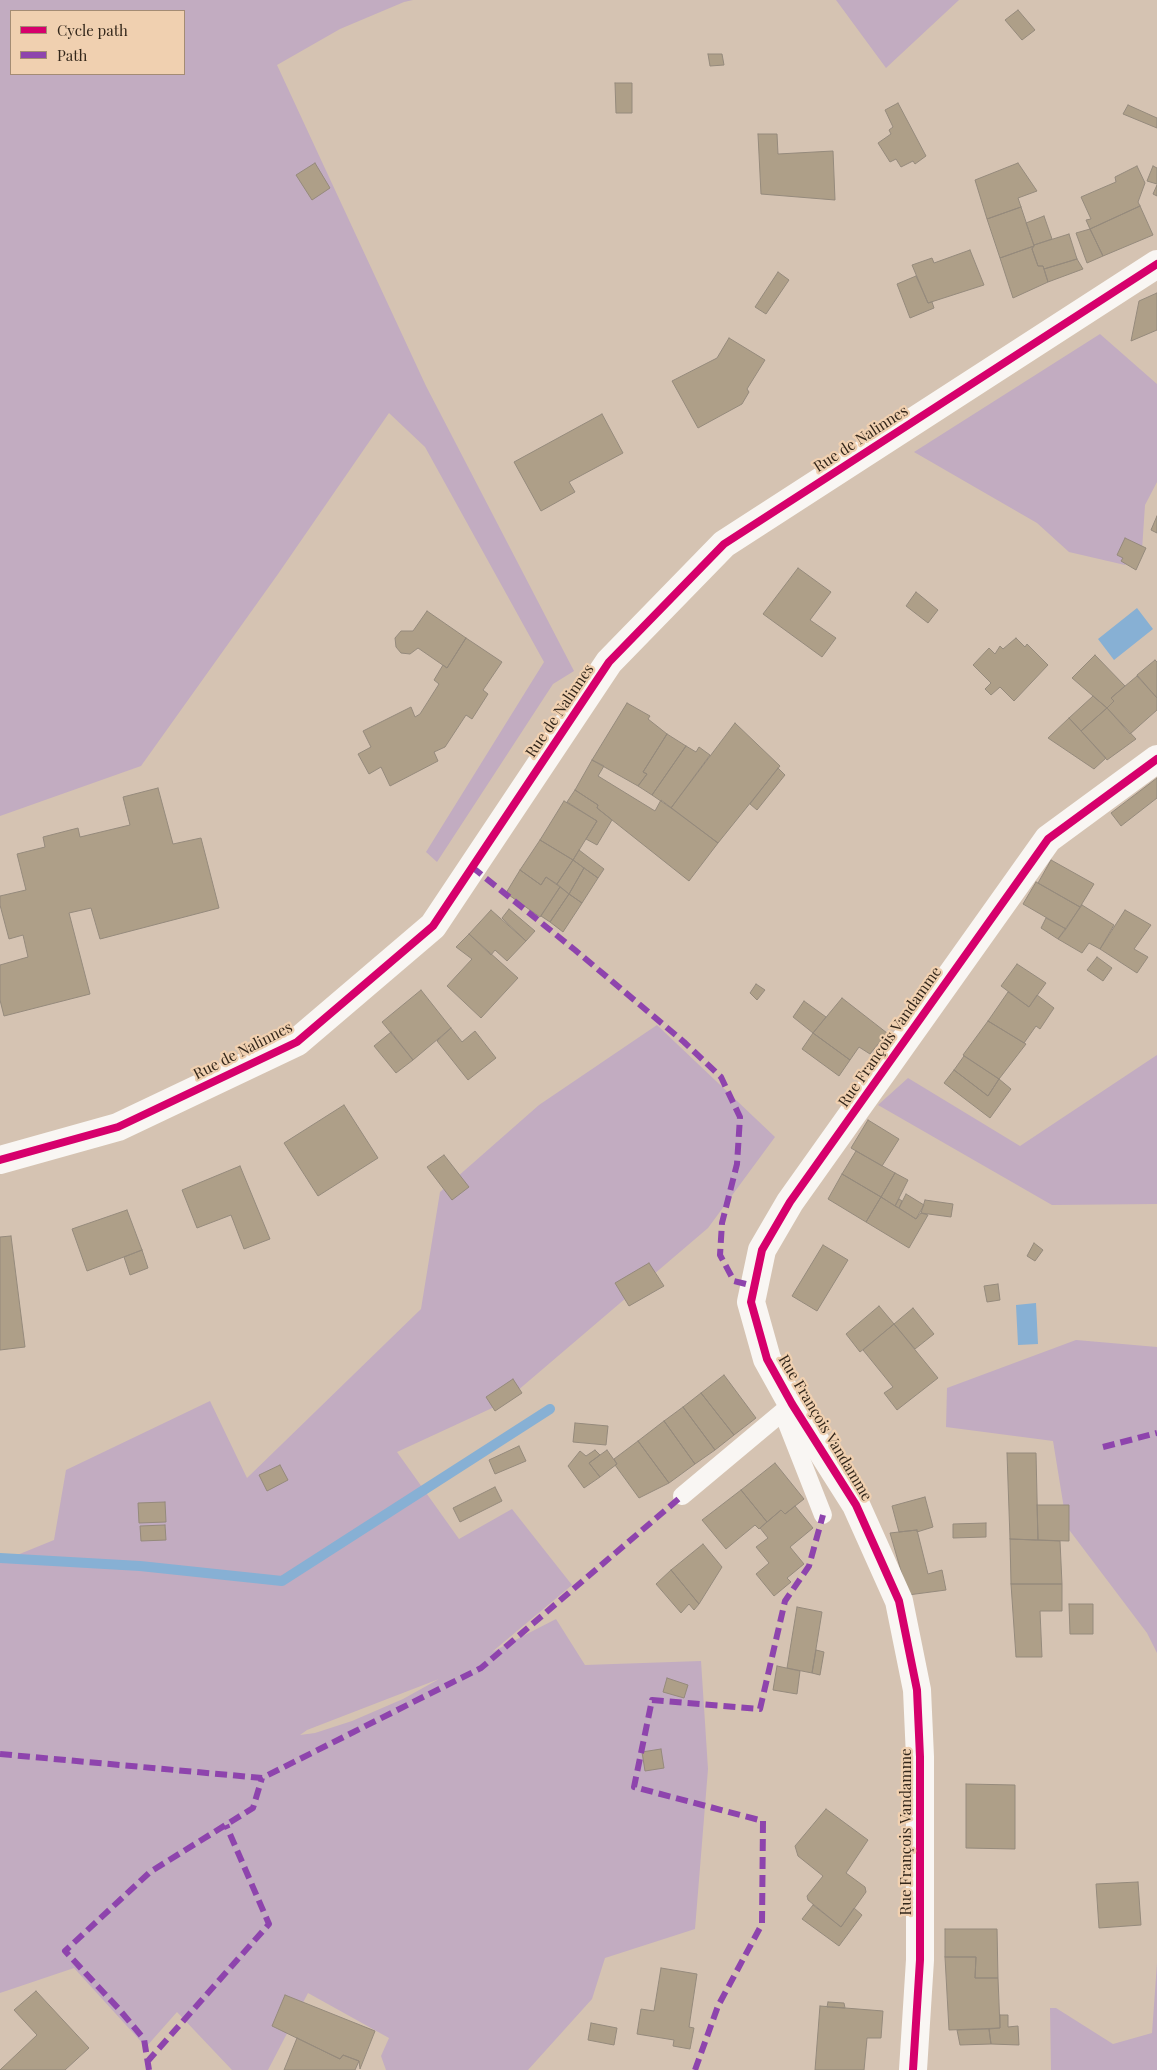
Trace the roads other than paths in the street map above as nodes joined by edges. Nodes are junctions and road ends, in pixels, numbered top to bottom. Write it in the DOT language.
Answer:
graph roads {
  1 [pos="1157,264"];
  2 [pos="1157,759"];
  3 [pos="0,1160"];
  4 [pos="792,1404"];
  5 [pos="682,1496"];
  6 [pos="822,1515"];
  7 [pos="913,2070"];
  1 -- 3 [label="street, Rue de Nalinnes"];
  2 -- 4 [label="street, Rue François Vandamme"];
  4 -- 5 [label="lane"];
  4 -- 6 [label="lane"];
  4 -- 7 [label="street, Rue François Vandamme"];
}
